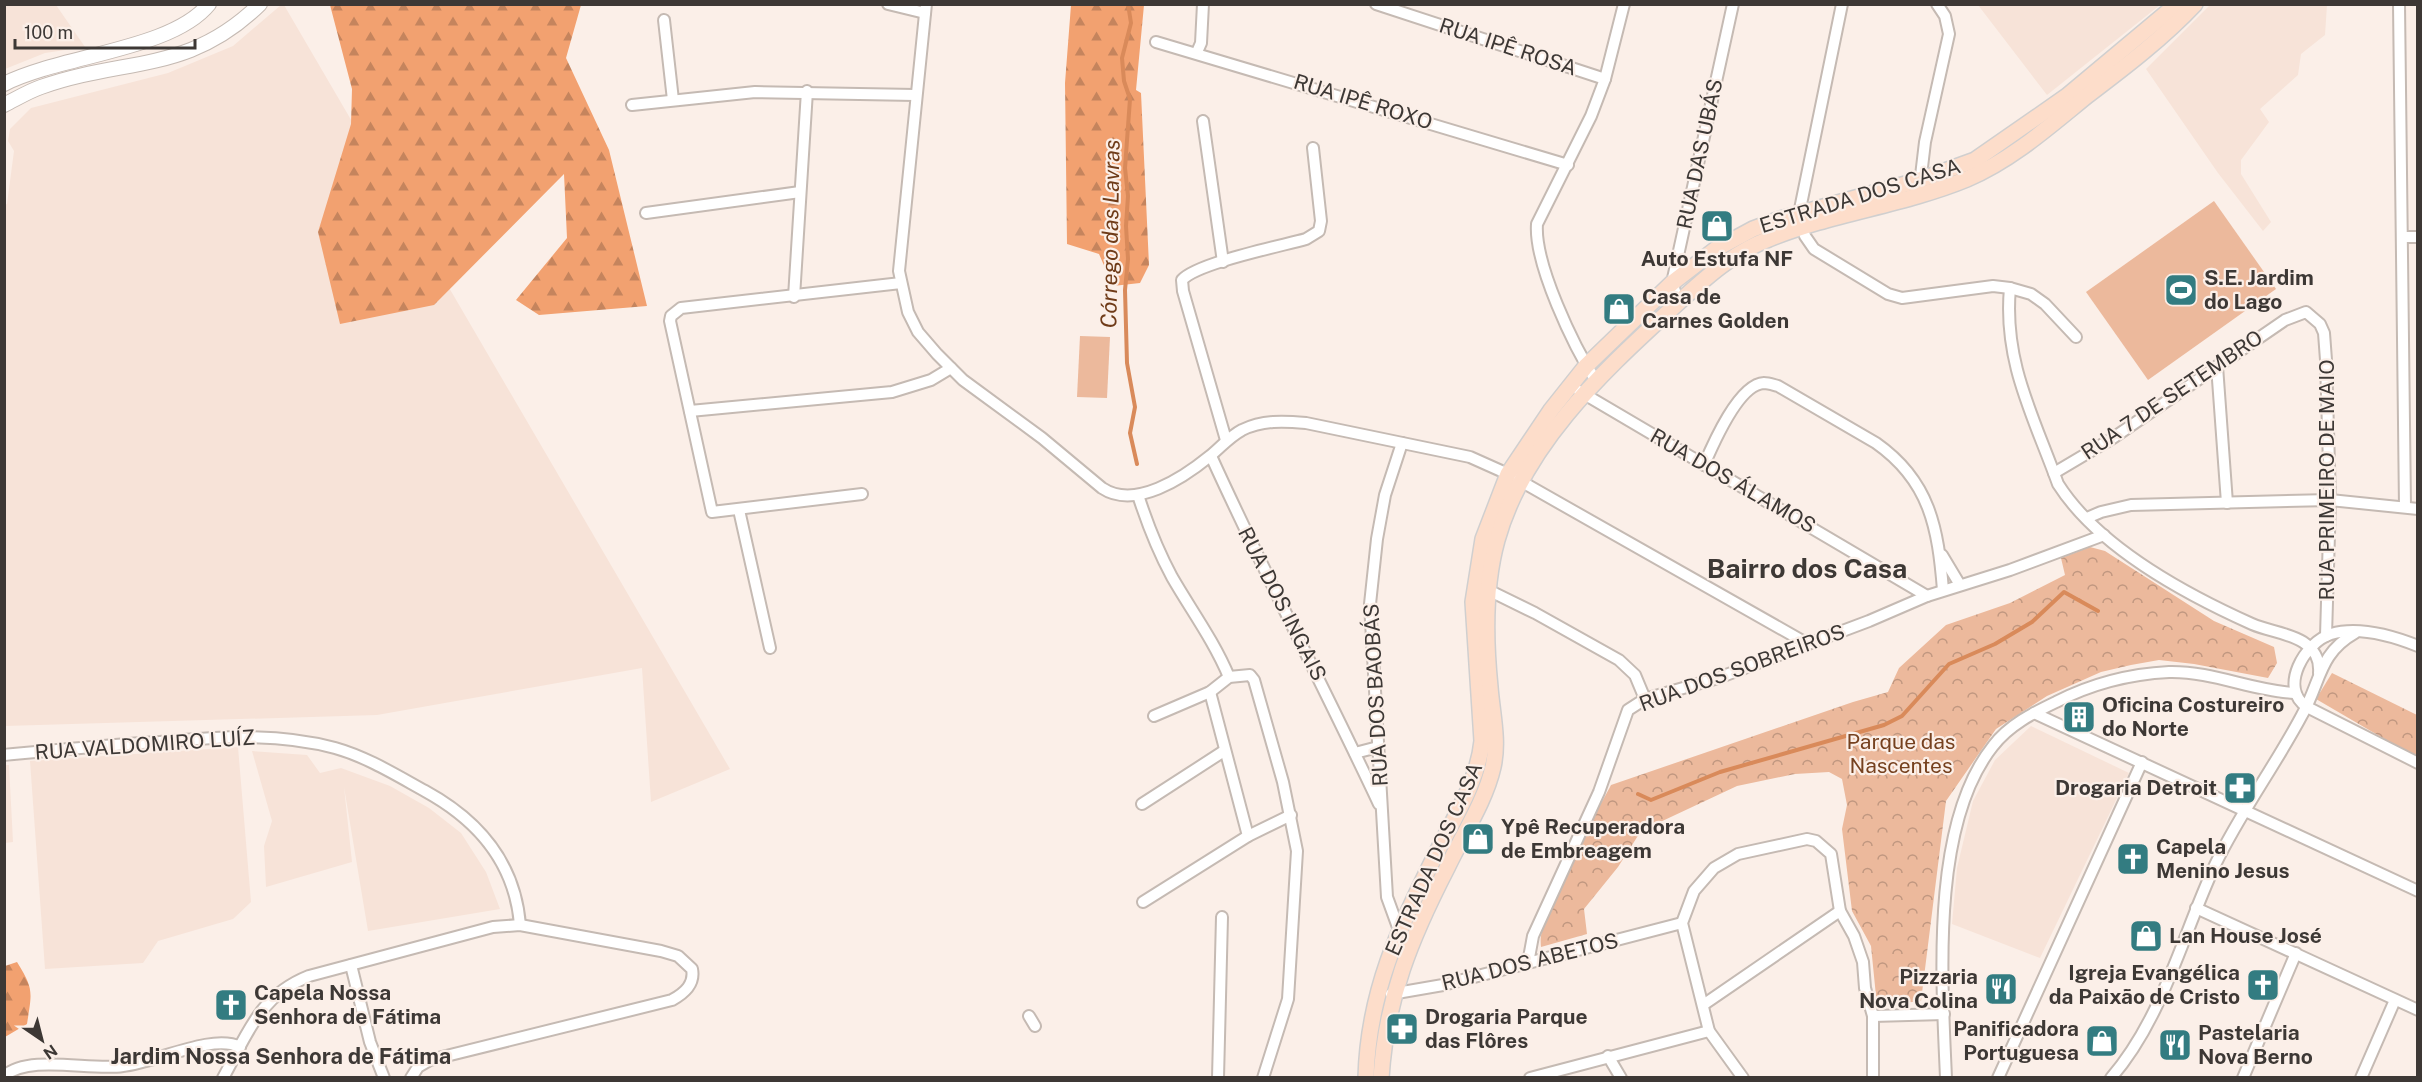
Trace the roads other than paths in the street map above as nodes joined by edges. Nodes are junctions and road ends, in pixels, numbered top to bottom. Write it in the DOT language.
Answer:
graph roads {
  1 [pos="209,4"];
  2 [pos="260,4"];
  3 [pos="888,4"];
  4 [pos="1203,4"];
  5 [pos="1624,4"];
  6 [pos="1733,4"];
  7 [pos="1842,4"];
  8 [pos="1937,4"];
  9 [pos="2177,4"];
  10 [pos="2195,4"];
  11 [pos="2399,4"];
  12 [pos="1380,5"];
  13 [pos="926,9"];
  14 [pos="664,20"];
  15 [pos="1156,42"];
  16 [pos="1197,52"];
  17 [pos="77,58"];
  18 [pos="1605,79"];
  19 [pos="4,84"];
  20 [pos="807,91"];
  21 [pos="915,95"];
  22 [pos="4,96"];
  23 [pos="673,100"];
  24 [pos="4,105"];
  25 [pos="632,105"];
  26 [pos="1203,121"];
  27 [pos="2019,140"];
  28 [pos="1313,148"];
  29 [pos="1568,165"];
  30 [pos="1920,187"];
  31 [pos="800,192"];
  32 [pos="646,213"];
  33 [pos="1800,221"];
  34 [pos="2402,237"];
  35 [pos="2418,237"];
  36 [pos="1223,262"];
  37 [pos="901,283"];
  38 [pos="1672,284"];
  39 [pos="2010,288"];
  40 [pos="794,297"];
  41 [pos="1679,302"];
  42 [pos="2320,324"];
  43 [pos="2076,337"];
  44 [pos="1586,366"];
  45 [pos="2217,366"];
  46 [pos="951,368"];
  47 [pos="1596,381"];
  48 [pos="1571,384"];
  49 [pos="1583,395"];
  50 [pos="690,411"];
  51 [pos="1227,440"];
  52 [pos="1402,442"];
  53 [pos="1211,456"];
  54 [pos="1704,465"];
  55 [pos="2054,473"];
  56 [pos="1515,479"];
  57 [pos="862,494"];
  58 [pos="1138,495"];
  59 [pos="2330,500"];
  60 [pos="2227,502"];
  61 [pos="2405,507"];
  62 [pos="2418,509"];
  63 [pos="739,510"];
  64 [pos="2087,518"];
  65 [pos="2104,535"];
  66 [pos="1941,553"];
  67 [pos="1959,585"];
  68 [pos="1482,587"];
  69 [pos="1943,590"];
  70 [pos="1927,596"];
  71 [pos="2355,633"];
  72 [pos="2326,636"];
  73 [pos="2288,637"];
  74 [pos="1808,644"];
  75 [pos="2418,646"];
  76 [pos="2310,647"];
  77 [pos="770,648"];
  78 [pos="2302,659"];
  79 [pos="2319,673"];
  80 [pos="1229,677"];
  81 [pos="1210,692"];
  82 [pos="2295,693"];
  83 [pos="1645,699"];
  84 [pos="2307,706"];
  85 [pos="2034,713"];
  86 [pos="1154,716"];
  87 [pos="1488,740"];
  88 [pos="1378,747"];
  89 [pos="1224,751"];
  90 [pos="1355,753"];
  91 [pos="4,755"];
  92 [pos="2142,762"];
  93 [pos="2418,763"];
  94 [pos="1142,804"];
  95 [pos="1380,807"];
  96 [pos="2244,812"];
  97 [pos="1291,815"];
  98 [pos="1248,836"];
  99 [pos="2418,891"];
  100 [pos="1143,902"];
  101 [pos="2196,908"];
  102 [pos="1840,911"];
  103 [pos="1222,916"];
  104 [pos="1682,923"];
  105 [pos="520,925"];
  106 [pos="1399,930"];
  107 [pos="1412,941"];
  108 [pos="2296,952"];
  109 [pos="1528,963"];
  110 [pos="351,965"];
  111 [pos="1377,991"];
  112 [pos="1393,994"];
  113 [pos="2395,1000"];
  114 [pos="1702,1005"];
  115 [pos="2418,1010"];
  116 [pos="1944,1014"];
  117 [pos="1873,1016"];
  118 [pos="1709,1030"];
  119 [pos="240,1047"];
  120 [pos="1608,1056"];
  121 [pos="4,1076"];
  122 [pos="223,1077"];
  123 [pos="384,1077"];
  124 [pos="411,1077"];
  125 [pos="1218,1077"];
  126 [pos="1263,1077"];
  127 [pos="1366,1077"];
  128 [pos="1382,1077"];
  129 [pos="1530,1077"];
  130 [pos="1621,1077"];
  131 [pos="1743,1077"];
  132 [pos="1873,1077"];
  133 [pos="1946,1077"];
  134 [pos="1998,1077"];
  135 [pos="2111,1077"];
  136 [pos="2243,1077"];
  137 [pos="2361,1077"];
  1 -- 17 [label="main road"];
  2 -- 24 [label="main road"];
  3 -- 13 [label="street"];
  4 -- 16 [label="street"];
  5 -- 18 [label="street"];
  6 -- 38 [label="street, RUA DAS UBÁS"];
  7 -- 33 [label="street"];
  8 -- 30 [label="street"];
  9 -- 27 [label="main road, ESTRADA DOS CASA"];
  10 -- 27 [label="main road, ESTRADA DOS CASA"];
  11 -- 34 [label="street"];
  12 -- 18 [label="street, RUA IPÊ ROSA"];
  13 -- 21 [label="street"];
  14 -- 23 [label="street"];
  15 -- 16 [label="street, RUA IPÊ ROXO"];
  16 -- 29 [label="street, RUA IPÊ ROXO"];
  17 -- 19 [label="main road"];
  17 -- 22 [label="main road"];
  18 -- 29 [label="street"];
  20 -- 21 [label="street"];
  20 -- 23 [label="street"];
  20 -- 31 [label="street"];
  21 -- 37 [label="street"];
  23 -- 25 [label="street"];
  26 -- 36 [label="street"];
  27 -- 30 [label="main road, ESTRADA DOS CASA"];
  28 -- 36 [label="street"];
  29 -- 44 [label="street"];
  30 -- 33 [label="main road, ESTRADA DOS CASA"];
  31 -- 32 [label="street"];
  31 -- 40 [label="street"];
  33 -- 38 [label="main road, ESTRADA DOS CASA"];
  33 -- 39 [label="street"];
  33 -- 41 [label="main road, ESTRADA DOS CASA"];
  34 -- 35 [label="street"];
  34 -- 61 [label="street"];
  36 -- 51 [label="street"];
  37 -- 40 [label="street"];
  37 -- 46 [label="street"];
  38 -- 41 [label="street"];
  38 -- 44 [label="main road, ESTRADA DOS CASA"];
  39 -- 43 [label="street"];
  39 -- 55 [label="street"];
  40 -- 50 [label="street"];
  41 -- 47 [label="main road, ESTRADA DOS CASA"];
  42 -- 45 [label="street, RUA 7 DE SETEMBRO"];
  42 -- 59 [label="street, RUA PRIMEIRO DE MAIO"];
  44 -- 47 [label="street"];
  44 -- 48 [label="main road, ESTRADA DOS CASA"];
  45 -- 55 [label="street, RUA 7 DE SETEMBRO"];
  45 -- 60 [label="street"];
  46 -- 50 [label="street"];
  46 -- 58 [label="street"];
  47 -- 49 [label="main road, ESTRADA DOS CASA"];
  48 -- 49 [label="street, RUA DOS ÁLAMOS"];
  48 -- 56 [label="main road, ESTRADA DOS CASA"];
  49 -- 54 [label="street, RUA DOS ÁLAMOS"];
  49 -- 56 [label="main road, ESTRADA DOS CASA"];
  50 -- 63 [label="street"];
  51 -- 52 [label="street"];
  51 -- 53 [label="street"];
  52 -- 56 [label="street"];
  52 -- 88 [label="street, RUA DOS BAOBÁS"];
  53 -- 58 [label="street"];
  53 -- 90 [label="street, RUA DOS INGAIS"];
  54 -- 66 [label="street"];
  54 -- 70 [label="street, RUA DOS ÁLAMOS"];
  55 -- 64 [label="street"];
  56 -- 68 [label="main road, ESTRADA DOS CASA"];
  56 -- 74 [label="street"];
  57 -- 63 [label="street"];
  58 -- 80 [label="street"];
  59 -- 60 [label="street"];
  59 -- 61 [label="street"];
  59 -- 72 [label="street, RUA PRIMEIRO DE MAIO"];
  60 -- 64 [label="street"];
  61 -- 62 [label="street"];
  63 -- 77 [label="street"];
  64 -- 65 [label="street"];
  65 -- 67 [label="street, RUA DOS SOBREIROS"];
  65 -- 73 [label="street"];
  66 -- 67 [label="street"];
  66 -- 69 [label="street"];
  67 -- 69 [label="street, RUA DOS SOBREIROS"];
  68 -- 83 [label="street"];
  68 -- 87 [label="main road, ESTRADA DOS CASA"];
  69 -- 70 [label="street, RUA DOS SOBREIROS"];
  70 -- 74 [label="street, RUA DOS SOBREIROS"];
  71 -- 72 [label="street"];
  71 -- 75 [label="street"];
  71 -- 79 [label="street"];
  72 -- 76 [label="street"];
  73 -- 76 [label="street"];
  73 -- 78 [label="street"];
  74 -- 83 [label="street, RUA DOS SOBREIROS"];
  76 -- 78 [label="street"];
  76 -- 79 [label="street"];
  78 -- 82 [label="street"];
  79 -- 84 [label="street"];
  80 -- 81 [label="street"];
  80 -- 97 [label="street"];
  81 -- 86 [label="street"];
  81 -- 89 [label="street"];
  82 -- 84 [label="street"];
  82 -- 85 [label="street"];
  83 -- 109 [label="street, RUA DOS SOBREIROS"];
  84 -- 93 [label="street"];
  84 -- 96 [label="street"];
  85 -- 92 [label="street"];
  85 -- 116 [label="street"];
  87 -- 106 [label="main road, ESTRADA DOS CASA"];
  87 -- 107 [label="main road, ESTRADA DOS CASA"];
  88 -- 90 [label="street"];
  88 -- 95 [label="street, RUA DOS BAOBÁS"];
  89 -- 94 [label="street"];
  89 -- 98 [label="street"];
  90 -- 95 [label="street, RUA DOS INGAIS"];
  91 -- 105 [label="street, RUA VALDOMIRO LUÍZ"];
  92 -- 96 [label="street"];
  92 -- 134 [label="street"];
  95 -- 106 [label="street, RUA DOS BAOBÁS"];
  96 -- 99 [label="street"];
  96 -- 101 [label="street"];
  97 -- 98 [label="street"];
  97 -- 126 [label="street"];
  98 -- 100 [label="street"];
  101 -- 108 [label="street"];
  101 -- 135 [label="street"];
  102 -- 104 [label="street"];
  102 -- 114 [label="street"];
  102 -- 117 [label="street"];
  103 -- 125 [label="street"];
  104 -- 109 [label="street, RUA DOS ABETOS"];
  104 -- 114 [label="street"];
  105 -- 110 [label="street"];
  105 -- 124 [label="street"];
  106 -- 107 [label="street, RUA DOS BAOBÁS"];
  106 -- 111 [label="main road, ESTRADA DOS CASA"];
  107 -- 112 [label="main road, ESTRADA DOS CASA"];
  108 -- 113 [label="street"];
  108 -- 136 [label="street"];
  109 -- 112 [label="street, RUA DOS ABETOS"];
  110 -- 119 [label="street"];
  110 -- 123 [label="street"];
  111 -- 112 [label="street, RUA DOS ABETOS"];
  111 -- 127 [label="main road, ESTRADA DOS CASA"];
  112 -- 128 [label="main road, ESTRADA DOS CASA"];
  113 -- 115 [label="street"];
  113 -- 137 [label="street"];
  114 -- 118 [label="street"];
  116 -- 117 [label="street"];
  116 -- 133 [label="street"];
  117 -- 132 [label="street"];
  118 -- 120 [label="street"];
  118 -- 131 [label="street"];
  119 -- 121 [label="street"];
  119 -- 122 [label="street"];
  120 -- 129 [label="street"];
  120 -- 130 [label="street"];
}
